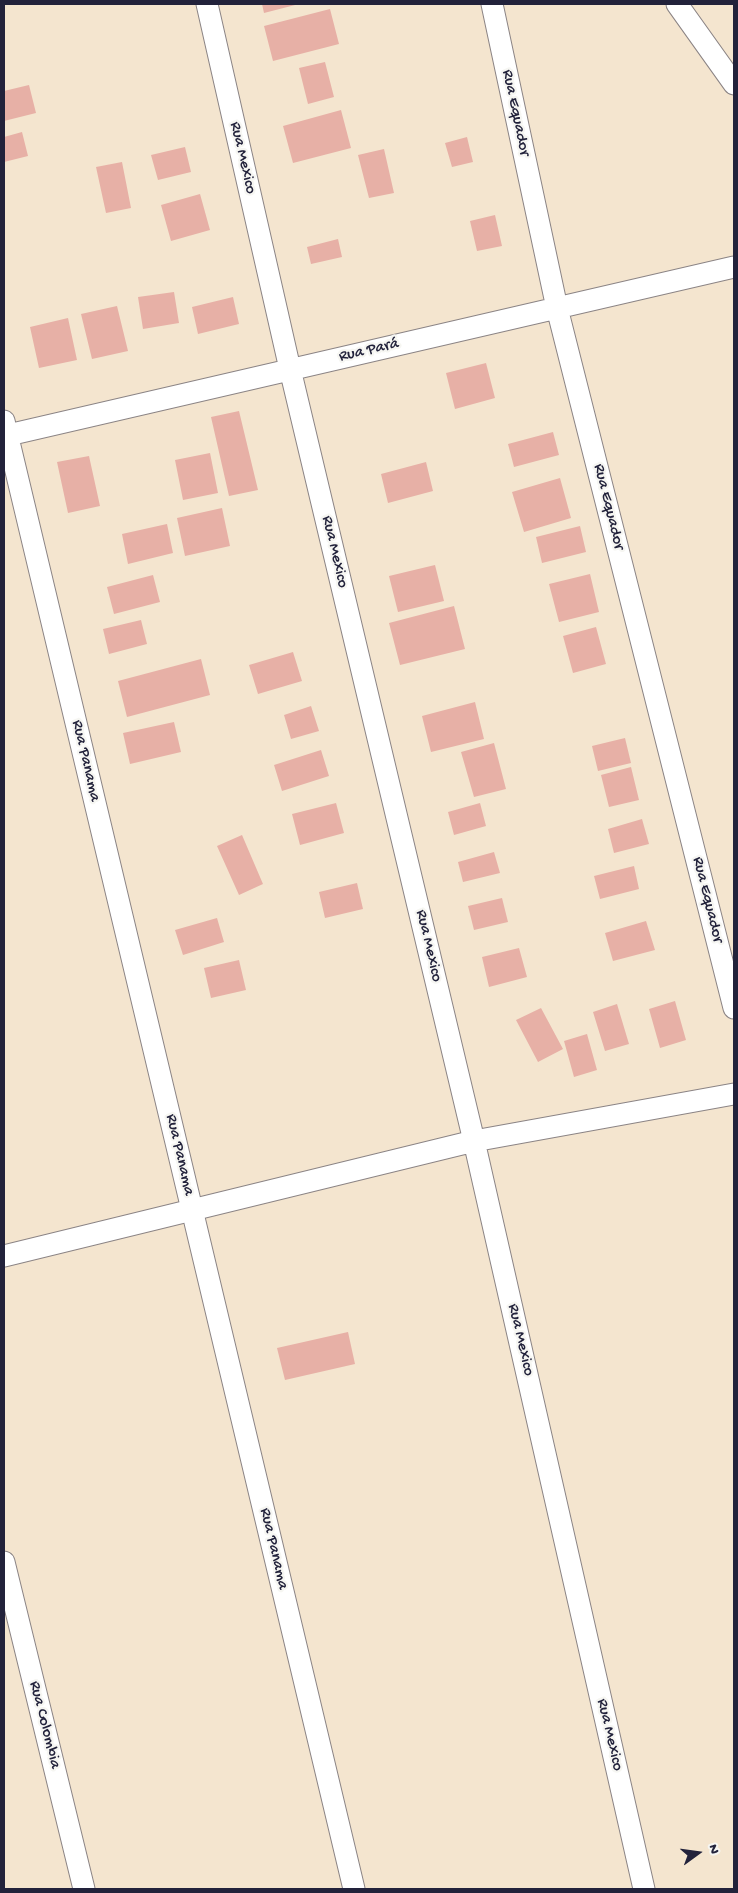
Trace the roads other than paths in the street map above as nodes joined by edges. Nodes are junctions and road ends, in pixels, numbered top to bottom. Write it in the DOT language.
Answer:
graph roads {
  1 [pos="207,4"];
  2 [pos="492,4"];
  3 [pos="677,4"];
  4 [pos="734,84"];
  5 [pos="734,267"];
  6 [pos="557,308"];
  7 [pos="290,369"];
  8 [pos="5,431"];
  9 [pos="734,1008"];
  10 [pos="734,1094"];
  11 [pos="474,1141"];
  12 [pos="192,1210"];
  13 [pos="4,1256"];
  14 [pos="4,1562"];
  15 [pos="84,1889"];
  16 [pos="354,1889"];
  17 [pos="644,1889"];
  1 -- 7 [label="street, Rua Mexico"];
  2 -- 6 [label="street, Rua Equador"];
  3 -- 4 [label="street"];
  5 -- 6 [label="street, Rua Pará"];
  6 -- 7 [label="street, Rua Pará"];
  6 -- 9 [label="street, Rua Equador"];
  7 -- 8 [label="street, Rua Pará"];
  7 -- 11 [label="street, Rua Mexico"];
  8 -- 12 [label="street, Rua Panama"];
  10 -- 11 [label="street"];
  11 -- 12 [label="street"];
  11 -- 17 [label="street, Rua Mexico"];
  12 -- 13 [label="street"];
  12 -- 16 [label="street, Rua Panama"];
  14 -- 15 [label="street, Rua Colombia"];
}
